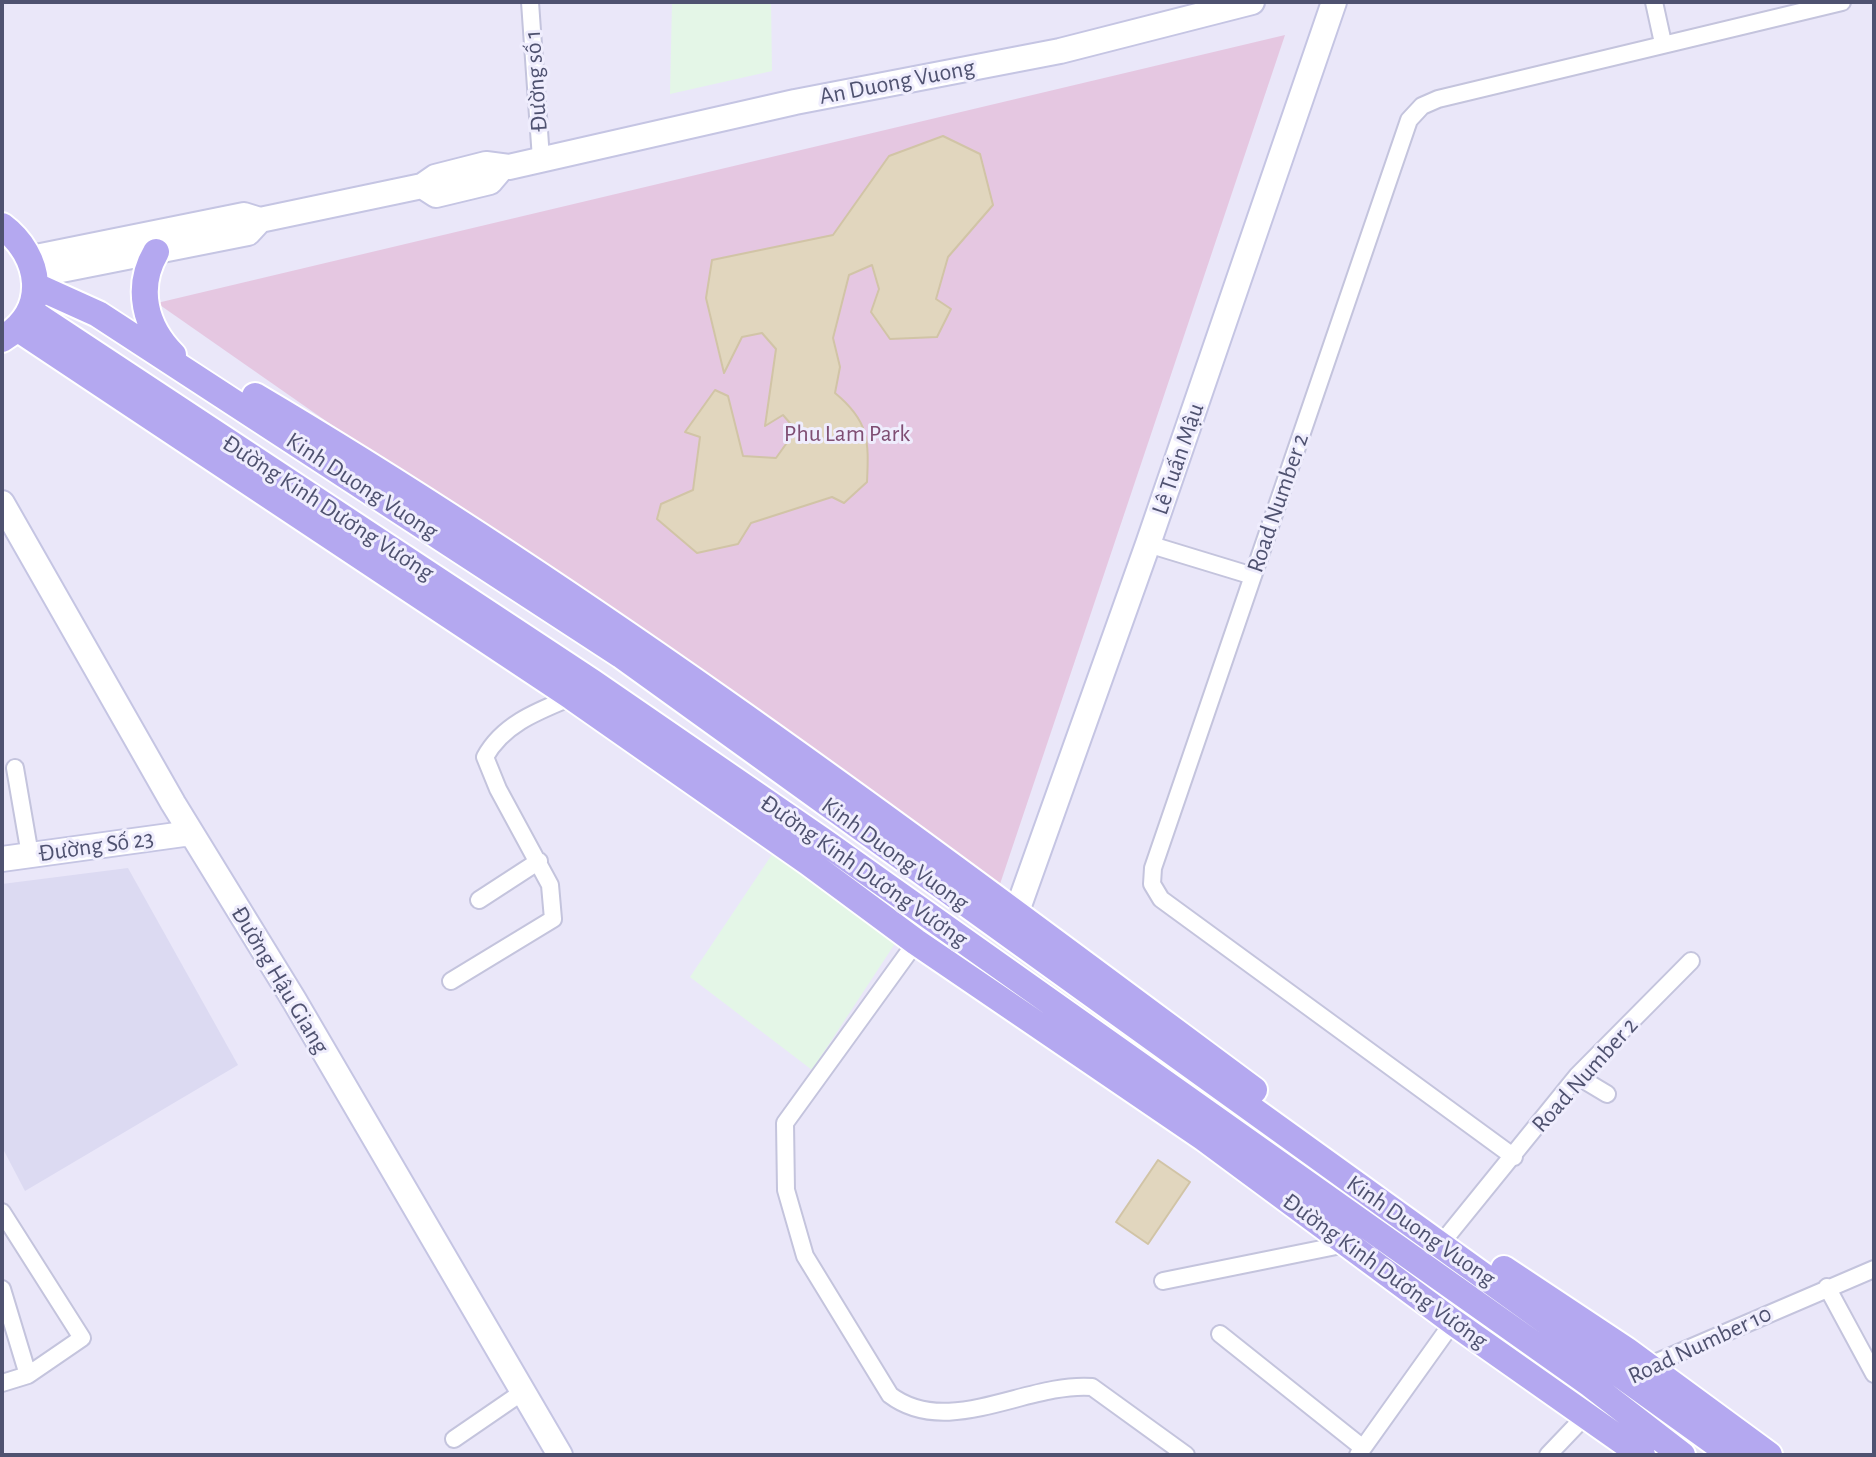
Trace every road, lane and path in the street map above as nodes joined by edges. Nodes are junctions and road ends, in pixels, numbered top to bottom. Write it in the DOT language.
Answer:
graph roads {
  1 [pos="530,2"];
  2 [pos="1252,2"];
  3 [pos="1334,2"];
  4 [pos="1654,2"];
  5 [pos="1842,2"];
  6 [pos="1663,43"];
  7 [pos="541,159"];
  8 [pos="260,220"];
  9 [pos="2,226"];
  10 [pos="156,252"];
  11 [pos="25,300"];
  12 [pos="195,378"];
  13 [pos="2,503"];
  14 [pos="1148,544"];
  15 [pos="1253,576"];
  16 [pos="572,697"];
  17 [pos="15,768"];
  18 [pos="191,833"];
  19 [pos="888,834"];
  20 [pos="30,855"];
  21 [pos="2,859"];
  22 [pos="539,861"];
  23 [pos="856,882"];
  24 [pos="479,900"];
  25 [pos="1012,924"];
  26 [pos="916,942"];
  27 [pos="1691,961"];
  28 [pos="451,981"];
  29 [pos="1577,1076"];
  30 [pos="1607,1094"];
  31 [pos="1514,1157"];
  32 [pos="2,1212"];
  33 [pos="1358,1236"];
  34 [pos="1446,1238"];
  35 [pos="1874,1269"];
  36 [pos="1163,1281"];
  37 [pos="1827,1287"];
  38 [pos="2,1289"];
  39 [pos="1453,1322"];
  40 [pos="1220,1334"];
  41 [pos="1636,1372"];
  42 [pos="1874,1374"];
  43 [pos="28,1375"];
  44 [pos="2,1383"];
  45 [pos="524,1391"];
  46 [pos="1604,1394"];
  47 [pos="1585,1414"];
  48 [pos="454,1439"];
  49 [pos="1360,1452"];
  50 [pos="560,1455"];
  51 [pos="1186,1455"];
  52 [pos="1548,1455"];
  53 [pos="1642,1455"];
  54 [pos="1682,1455"];
  55 [pos="1732,1455"];
  56 [pos="1769,1455"];
  1 -- 7 [label="street, Đường số 1"];
  2 -- 7 [label="main road, An Duong Vuong"];
  3 -- 14 [label="main road, Lê Tuấn Mậu"];
  4 -- 6 [label="street"];
  5 -- 6 [label="street, Road Number 2"];
  6 -- 15 [label="street, Road Number 2"];
  7 -- 8 [label="main road, An Duong Vuong"];
  8 -- 10 [label="main road"];
  8 -- 11 [label="main road"];
  9 -- 11 [label="main road"];
  10 -- 11 [label="main road"];
  10 -- 12 [label="main road"];
  11 -- 12 [label="main road, Kinh Duong Vuong"];
  11 -- 16 [label="main road, Đường Kinh Dương Vương"];
  11 -- 23 [label="main road, Đường Kinh Dương Vương"];
  12 -- 19 [label="main road, Kinh Duong Vuong"];
  13 -- 18 [label="main road, Đường Hậu Giang"];
  14 -- 15 [label="street"];
  14 -- 25 [label="main road, Lê Tuấn Mậu"];
  15 -- 31 [label="street, Road Number 2"];
  16 -- 22 [label="street"];
  16 -- 23 [label="main road, Đường Kinh Dương Vương"];
  17 -- 20 [label="street"];
  18 -- 20 [label="main road, Đường Số 23"];
  18 -- 45 [label="main road, Đường Hậu Giang"];
  19 -- 23 [label="main road"];
  19 -- 25 [label="main road, Kinh Duong Vuong"];
  20 -- 21 [label="main road, Đường Số 23"];
  22 -- 24 [label="street"];
  22 -- 28 [label="street"];
  23 -- 26 [label="main road, Đường Kinh Dương Vương"];
  23 -- 33 [label="main road, Đường Kinh Dương Vương"];
  25 -- 34 [label="main road, Kinh Duong Vuong"];
  26 -- 33 [label="main road, Đường Kinh Dương Vương"];
  26 -- 51 [label="street"];
  27 -- 29 [label="street, Road Number 2"];
  29 -- 30 [label="street"];
  29 -- 31 [label="street, Road Number 2"];
  31 -- 34 [label="street, Road Number 2"];
  32 -- 43 [label="street"];
  33 -- 36 [label="street"];
  33 -- 39 [label="main road, Đường Kinh Dương Vương"];
  33 -- 46 [label="main road, Đường Kinh Dương Vương"];
  34 -- 41 [label="main road"];
  35 -- 37 [label="street, Road Number 10"];
  37 -- 41 [label="street, Road Number 10"];
  37 -- 42 [label="street"];
  38 -- 43 [label="street"];
  39 -- 47 [label="main road, Đường Kinh Dương Vương"];
  39 -- 49 [label="street"];
  40 -- 49 [label="street"];
  41 -- 46 [label="street, Road Number 10"];
  41 -- 55 [label="main road"];
  41 -- 56 [label="main road"];
  43 -- 44 [label="street"];
  45 -- 48 [label="street"];
  45 -- 50 [label="main road, Đường Hậu Giang"];
  46 -- 47 [label="street, Road Number 10"];
  46 -- 54 [label="main road, Đường Kinh Dương Vương"];
  47 -- 52 [label="street, Road Number 10"];
  47 -- 53 [label="main road, Đường Kinh Dương Vương"];
}
